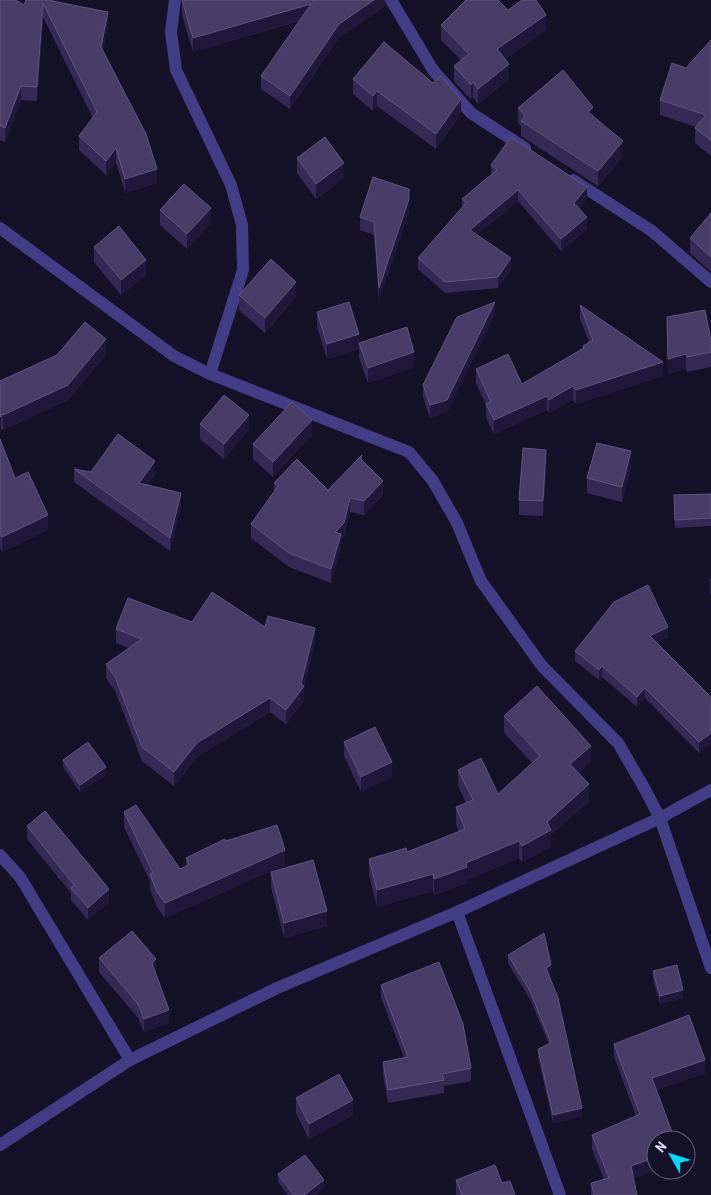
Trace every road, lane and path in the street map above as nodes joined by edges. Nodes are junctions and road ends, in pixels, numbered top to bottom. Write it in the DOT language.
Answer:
graph roads {
  1 [pos="175,0"];
  2 [pos="391,0"];
  3 [pos="537,156"];
  4 [pos="562,172"];
  5 [pos="0,228"];
  6 [pos="711,282"];
  7 [pos="210,374"];
  8 [pos="711,790"];
  9 [pos="660,818"];
  10 [pos="0,855"];
  11 [pos="457,912"];
  12 [pos="711,968"];
  13 [pos="130,1060"];
  14 [pos="0,1145"];
  15 [pos="560,1195"];
  1 -- 7 [label="street"];
  2 -- 3 [label="street"];
  4 -- 6 [label="street"];
  5 -- 7 [label="street"];
  7 -- 9 [label="street"];
  8 -- 9 [label="street"];
  9 -- 11 [label="street"];
  9 -- 12 [label="street"];
  10 -- 13 [label="street"];
  11 -- 13 [label="street"];
  11 -- 15 [label="street"];
  13 -- 14 [label="street"];
}
